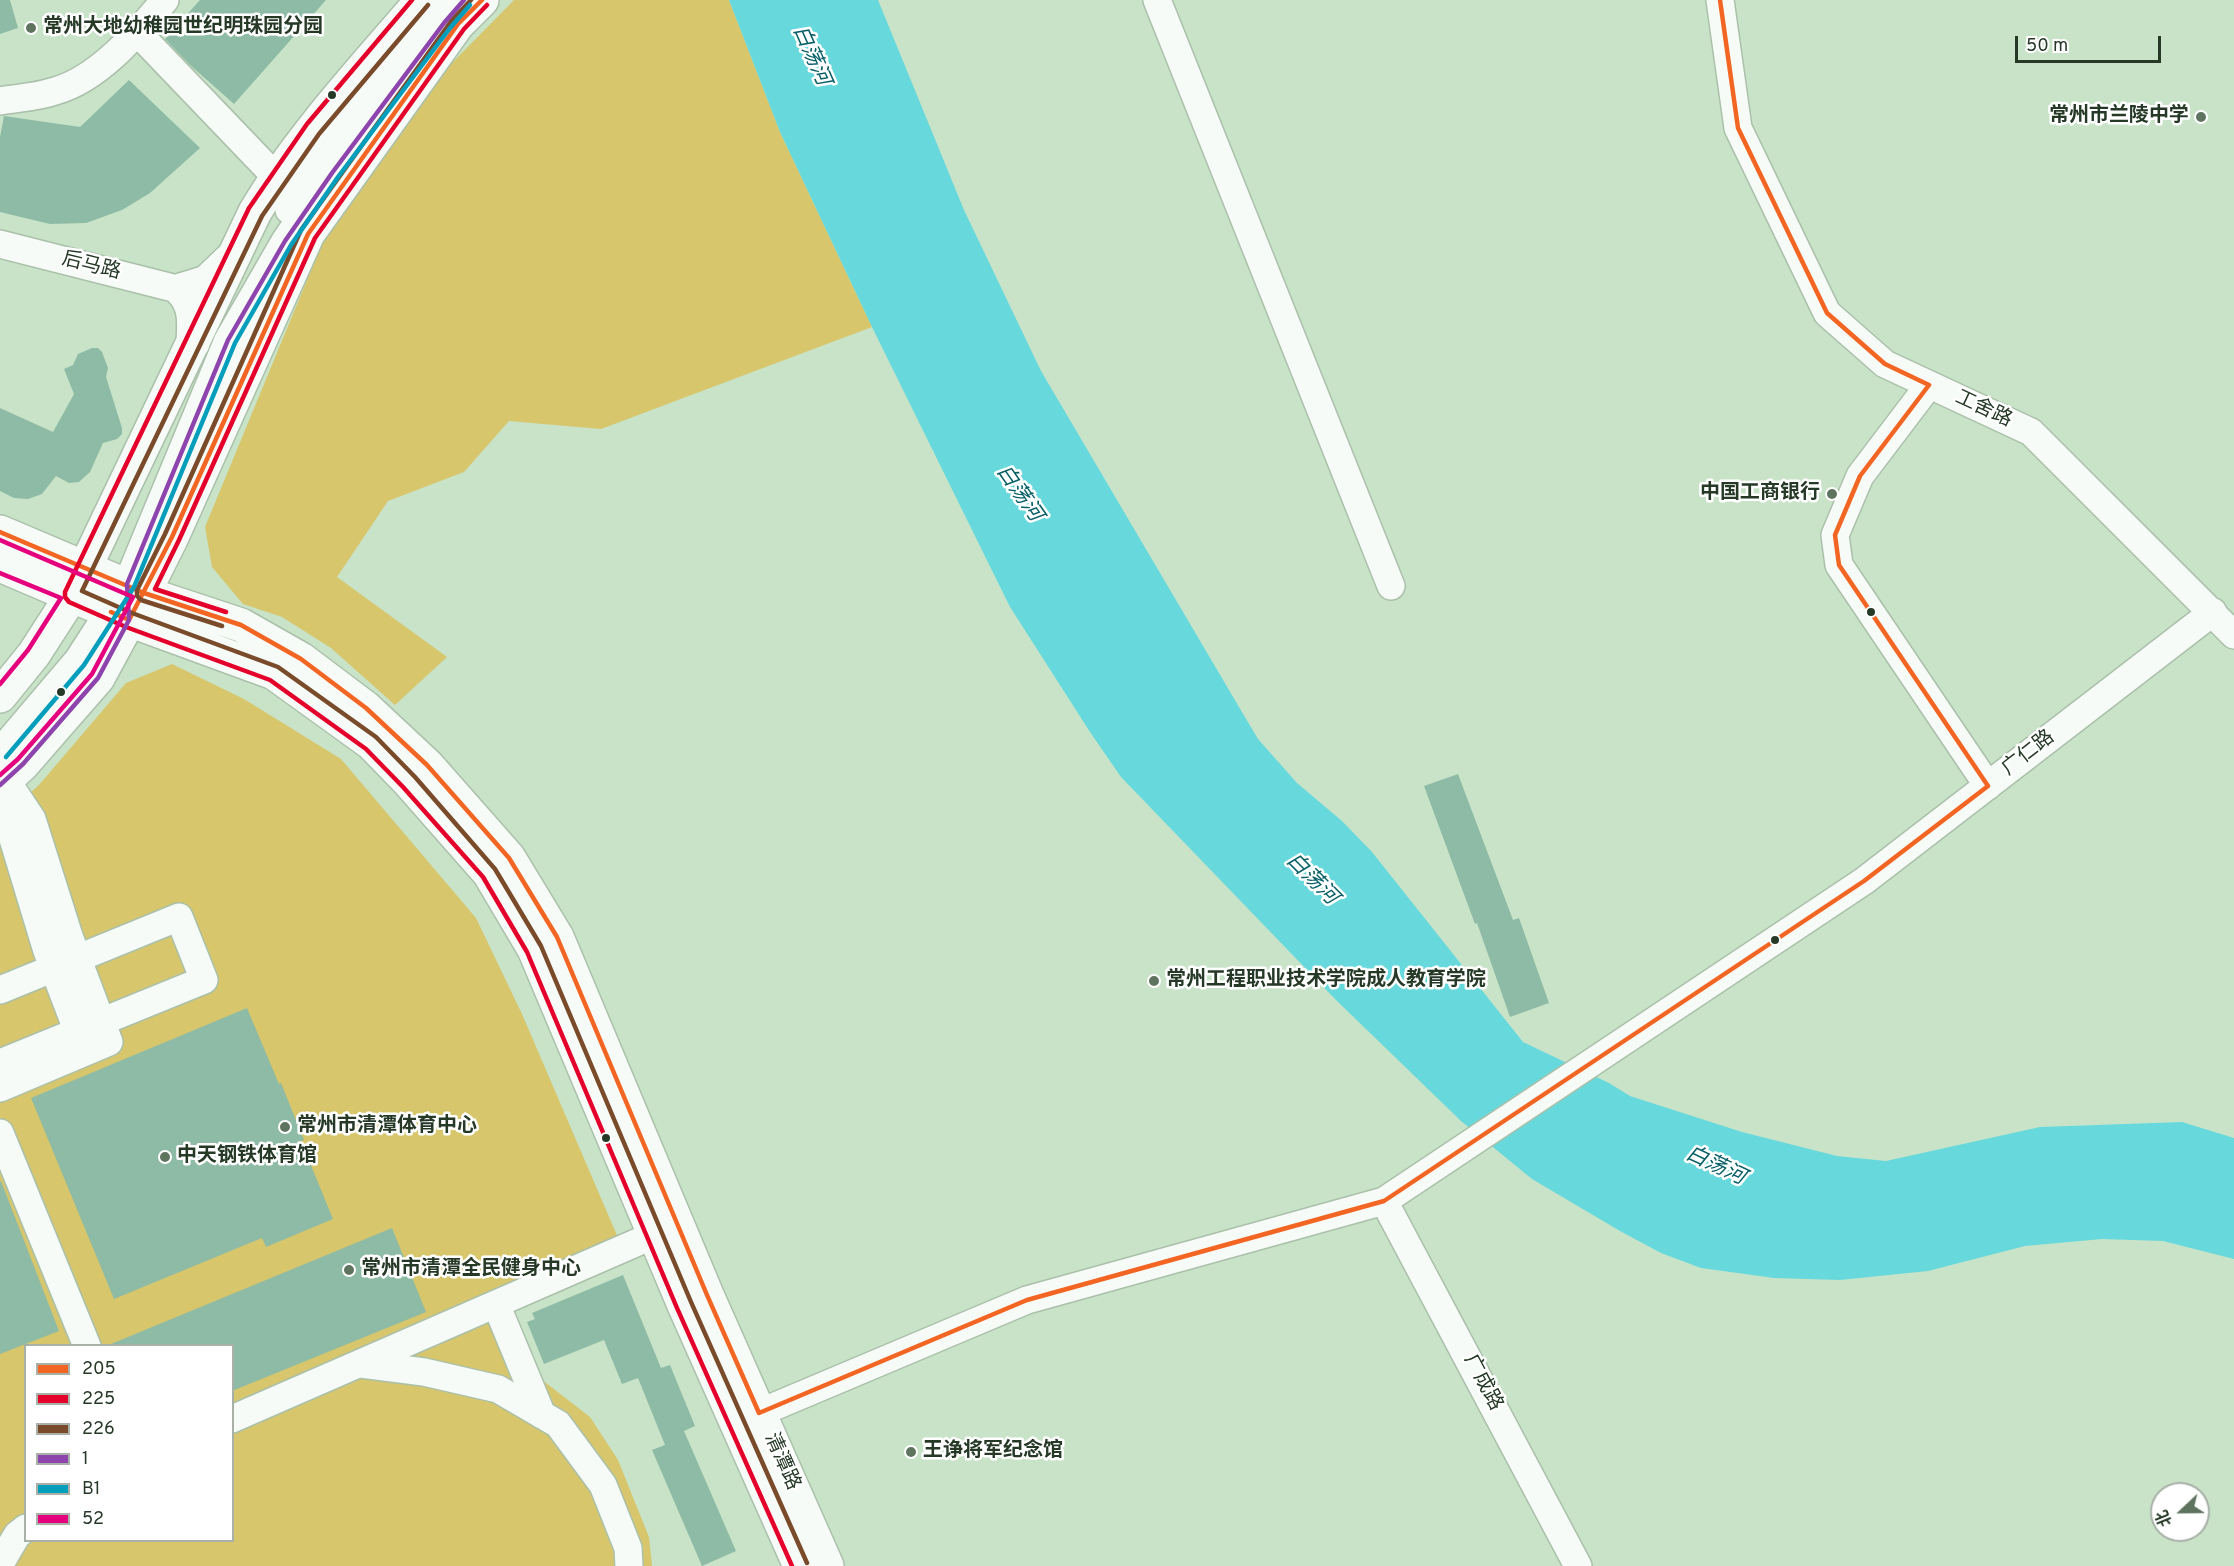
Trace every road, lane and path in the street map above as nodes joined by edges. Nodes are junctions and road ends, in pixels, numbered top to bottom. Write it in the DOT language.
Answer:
graph roads {
  1 [pos="165,0"];
  2 [pos="422,0"];
  3 [pos="451,0"];
  4 [pos="464,0"];
  5 [pos="482,0"];
  6 [pos="1157,0"];
  7 [pos="1720,0"];
  8 [pos="137,32"];
  9 [pos="0,101"];
  10 [pos="276,177"];
  11 [pos="2,249"];
  12 [pos="234,256"];
  13 [pos="181,290"];
  14 [pos="202,348"];
  15 [pos="1929,385"];
  16 [pos="0,532"];
  17 [pos="0,565"];
  18 [pos="1391,586"];
  19 [pos="109,595"];
  20 [pos="2213,612"];
  21 [pos="2234,635"];
  22 [pos="0,696"];
  23 [pos="0,734"];
  24 [pos="2,772"];
  25 [pos="1988,786"];
  26 [pos="65,963"];
  27 [pos="0,990"];
  28 [pos="88,1035"];
  29 [pos="0,1063"];
  30 [pos="0,1088"];
  31 [pos="0,1133"];
  32 [pos="1384,1201"];
  33 [pos="654,1235"];
  34 [pos="496,1304"];
  35 [pos="86,1344"];
  36 [pos="360,1364"];
  37 [pos="542,1415"];
  38 [pos="234,1418"];
  39 [pos="748,1419"];
  40 [pos="24,1530"];
  41 [pos="0,1564"];
  42 [pos="629,1566"];
  43 [pos="800,1566"];
  44 [pos="827,1566"];
  45 [pos="1578,1566"];
  1 -- 8 [label="street"];
  2 -- 10 [label="main road"];
  3 -- 14 [label="street"];
  4 -- 19 [label="street"];
  5 -- 19 [label="main road"];
  6 -- 18 [label="street"];
  7 -- 15 [label="street, 工舍路"];
  8 -- 9 [label="street"];
  8 -- 10 [label="street"];
  10 -- 12 [label="main road"];
  11 -- 13 [label="street, 后马路"];
  12 -- 13 [label="main road"];
  12 -- 14 [label="main road"];
  13 -- 14 [label="main road"];
  14 -- 19 [label="main road"];
  15 -- 20 [label="street, 工舍路"];
  15 -- 25 [label="street"];
  16 -- 19 [label="main road"];
  17 -- 19 [label="main road"];
  19 -- 22 [label="main road"];
  19 -- 23 [label="street"];
  19 -- 24 [label="main road"];
  19 -- 33 [label="main road, 清潭路"];
  19 -- 39 [label="main road, 清潭路"];
  20 -- 21 [label="street, 工舍路"];
  20 -- 25 [label="street, 广仁路"];
  24 -- 26 [label="street"];
  25 -- 32 [label="street, 广仁路"];
  26 -- 27 [label="street"];
  26 -- 28 [label="street"];
  26 -- 28 [label="street"];
  28 -- 29 [label="street"];
  28 -- 30 [label="street"];
  31 -- 35 [label="street"];
  32 -- 39 [label="street, 广仁路"];
  32 -- 45 [label="street, 广成路"];
  33 -- 34 [label="street"];
  33 -- 39 [label="main road, 清潭路"];
  34 -- 36 [label="street"];
  34 -- 37 [label="street"];
  36 -- 37 [label="street"];
  36 -- 38 [label="street"];
  37 -- 42 [label="street"];
  39 -- 43 [label="main road, 清潭路"];
  39 -- 44 [label="main road, 清潭路"];
  40 -- 41 [label="street"];
}
